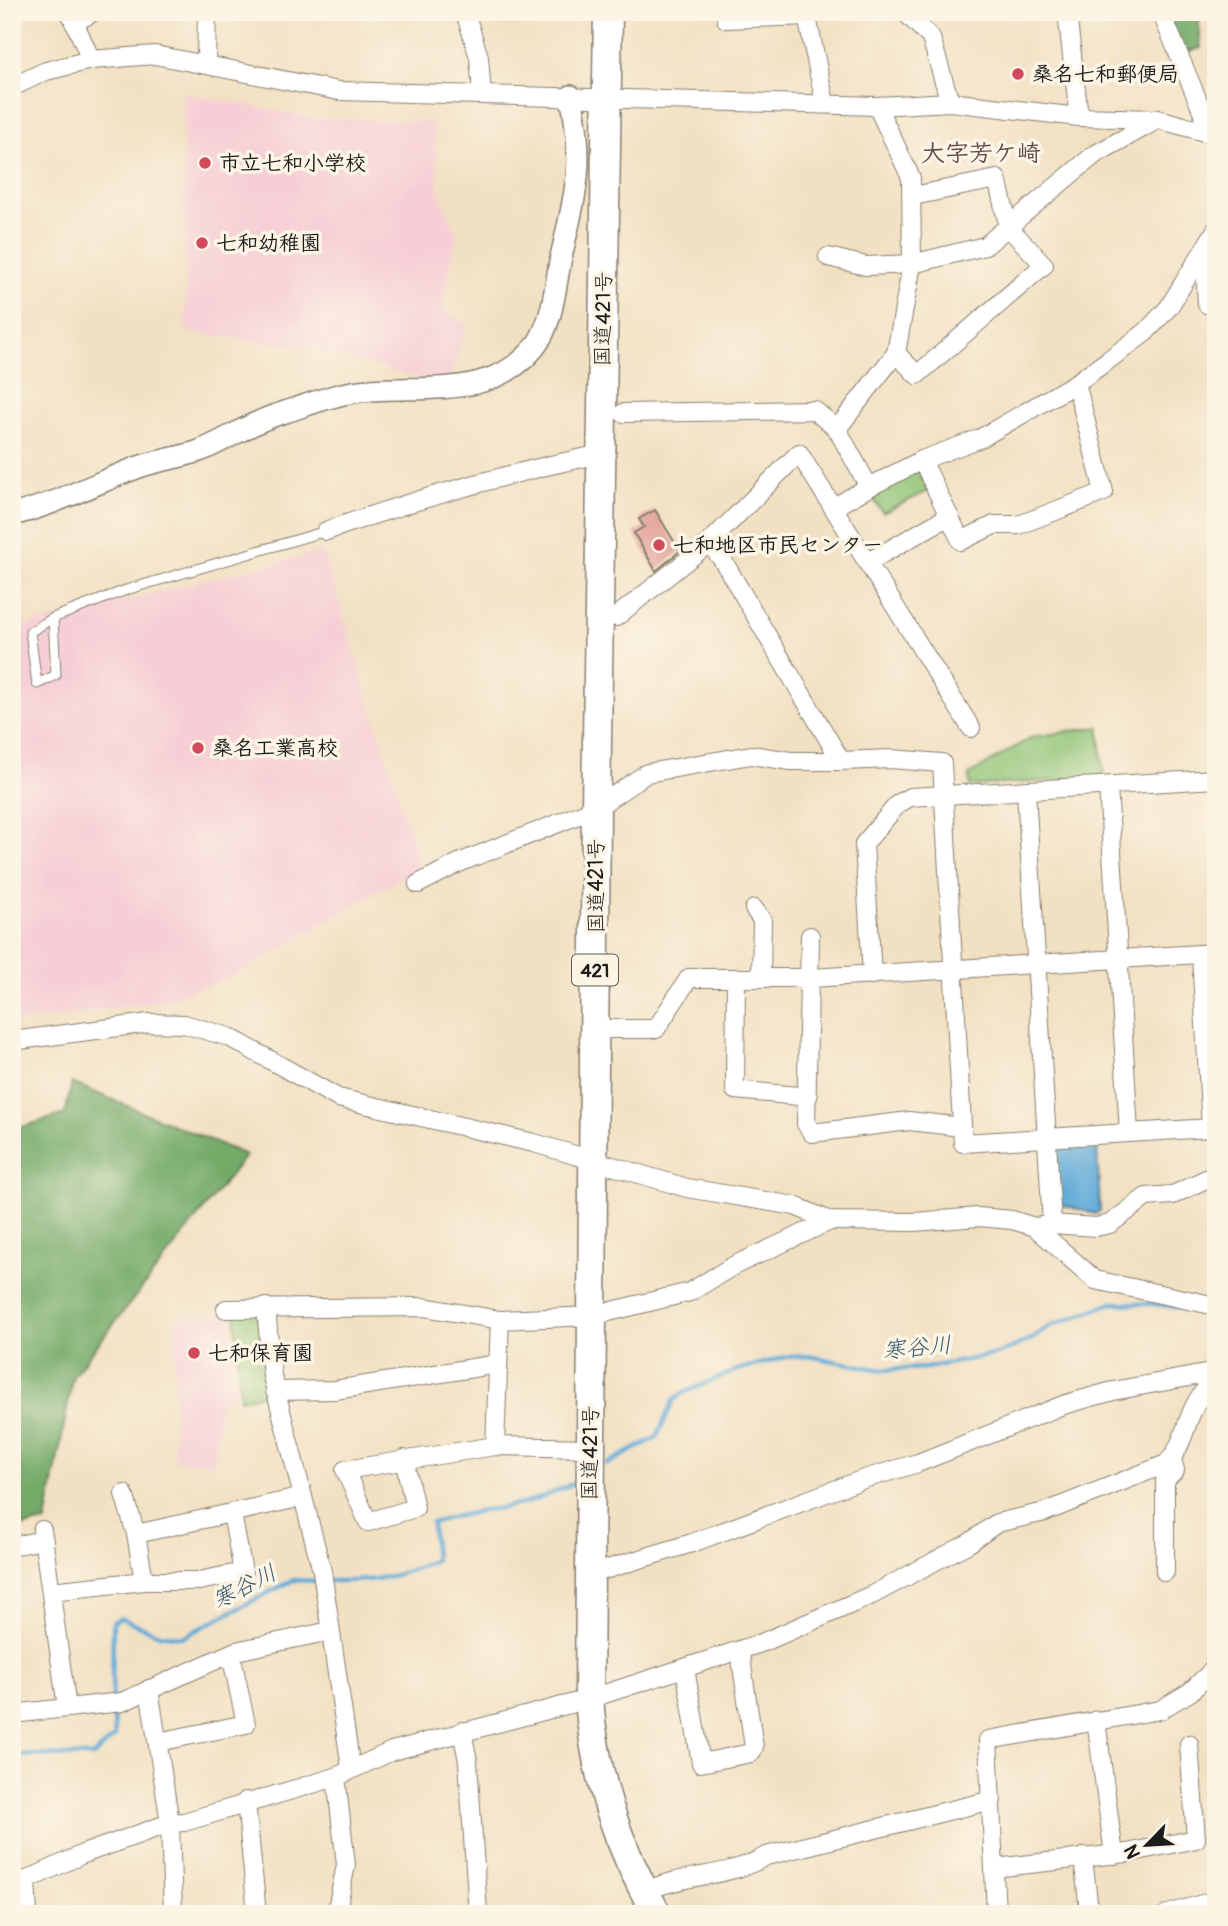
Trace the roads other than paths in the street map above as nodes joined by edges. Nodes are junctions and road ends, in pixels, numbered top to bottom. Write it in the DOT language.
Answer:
graph roads {
  1 [pos="93,12"];
  2 [pos="207,12"];
  3 [pos="465,12"];
  4 [pos="608,12"];
  5 [pos="905,12"];
  6 [pos="1067,12"];
  7 [pos="1161,12"];
  8 [pos="807,14"];
  9 [pos="72,18"];
  10 [pos="726,19"];
  11 [pos="91,60"];
  12 [pos="206,63"];
  13 [pos="12,87"];
  14 [pos="482,94"];
  15 [pos="571,96"];
  16 [pos="607,97"];
  17 [pos="950,102"];
  18 [pos="825,103"];
  19 [pos="877,106"];
  20 [pos="1079,117"];
  21 [pos="1158,119"];
  22 [pos="1210,134"];
  23 [pos="913,196"];
  24 [pos="1009,228"];
  25 [pos="1216,230"];
  26 [pos="1204,251"];
  27 [pos="828,257"];
  28 [pos="912,264"];
  29 [pos="1216,305"];
  30 [pos="896,353"];
  31 [pos="1076,383"];
  32 [pos="622,413"];
  33 [pos="837,429"];
  34 [pos="601,454"];
  35 [pos="922,460"];
  36 [pos="869,487"];
  37 [pos="834,507"];
  38 [pos="12,515"];
  39 [pos="949,516"];
  40 [pos="326,530"];
  41 [pos="709,543"];
  42 [pos="868,562"];
  43 [pos="599,614"];
  44 [pos="52,618"];
  45 [pos="971,728"];
  46 [pos="841,761"];
  47 [pos="1216,779"];
  48 [pos="1108,786"];
  49 [pos="1026,791"];
  50 [pos="943,795"];
  51 [pos="596,808"];
  52 [pos="418,884"];
  53 [pos="754,909"];
  54 [pos="810,936"];
  55 [pos="1208,954"];
  56 [pos="1117,960"];
  57 [pos="1037,965"];
  58 [pos="953,970"];
  59 [pos="872,975"];
  60 [pos="761,978"];
  61 [pos="811,978"];
  62 [pos="736,979"];
  63 [pos="594,1029"];
  64 [pos="12,1041"];
  65 [pos="808,1097"];
  66 [pos="962,1127"];
  67 [pos="1129,1133"];
  68 [pos="1047,1138"];
  69 [pos="593,1160"];
  70 [pos="1216,1174"];
  71 [pos="830,1221"];
  72 [pos="1044,1225"];
  73 [pos="1216,1306"];
  74 [pos="266,1307"];
  75 [pos="226,1308"];
  76 [pos="592,1316"];
  77 [pos="500,1320"];
  78 [pos="498,1364"];
  79 [pos="1216,1372"];
  80 [pos="1216,1380"];
  81 [pos="275,1391"];
  82 [pos="495,1446"];
  83 [pos="590,1448"];
  84 [pos="1172,1458"];
  85 [pos="404,1459"];
  86 [pos="124,1494"];
  87 [pos="303,1497"];
  88 [pos="232,1514"];
  89 [pos="136,1534"];
  90 [pos="12,1546"];
  91 [pos="1165,1572"];
  92 [pos="588,1575"];
  93 [pos="144,1581"];
  94 [pos="51,1591"];
  95 [pos="330,1631"];
  96 [pos="737,1651"];
  97 [pos="232,1654"];
  98 [pos="1216,1667"];
  99 [pos="685,1668"];
  100 [pos="149,1689"];
  101 [pos="589,1699"];
  102 [pos="67,1708"];
  103 [pos="12,1714"];
  104 [pos="1096,1720"];
  105 [pos="462,1731"];
  106 [pos="158,1742"];
  107 [pos="1189,1744"];
  108 [pos="344,1773"];
  109 [pos="992,1800"];
  110 [pos="246,1801"];
  111 [pos="170,1823"];
  112 [pos="1114,1855"];
  113 [pos="1083,1857"];
  114 [pos="995,1868"];
  115 [pos="19,1884"];
  116 [pos="1216,1900"];
  117 [pos="651,1903"];
  118 [pos="1089,1911"];
  119 [pos="28,1914"];
  120 [pos="173,1914"];
  121 [pos="257,1914"];
  122 [pos="336,1914"];
  123 [pos="478,1914"];
  124 [pos="996,1914"];
  125 [pos="1168,1914"];
  1 -- 9 [label="street"];
  2 -- 12 [label="street"];
  3 -- 14 [label="street"];
  4 -- 16 [label="highway, 国道421号 / 421"];
  5 -- 17 [label="street"];
  6 -- 20 [label="street"];
  7 -- 22 [label="street"];
  8 -- 10 [label="street"];
  8 -- 18 [label="street"];
  9 -- 11 [label="street"];
  11 -- 12 [label="street"];
  11 -- 13 [label="street"];
  12 -- 14 [label="street"];
  14 -- 15 [label="street"];
  15 -- 16 [label="street"];
  15 -- 38 [label="street"];
  16 -- 18 [label="street"];
  16 -- 34 [label="highway, 国道421号 / 421"];
  17 -- 19 [label="street"];
  17 -- 20 [label="street"];
  18 -- 19 [label="street"];
  19 -- 23 [label="street"];
  20 -- 21 [label="street"];
  21 -- 22 [label="street"];
  21 -- 24 [label="street"];
  23 -- 24 [label="street"];
  23 -- 28 [label="street"];
  24 -- 28 [label="street"];
  24 -- 30 [label="street"];
  25 -- 26 [label="street"];
  26 -- 29 [label="street"];
  26 -- 31 [label="street"];
  27 -- 28 [label="street"];
  28 -- 30 [label="street"];
  30 -- 33 [label="street"];
  31 -- 35 [label="street"];
  31 -- 39 [label="street"];
  32 -- 33 [label="street"];
  33 -- 36 [label="street"];
  34 -- 40 [label="street"];
  34 -- 43 [label="highway, 国道421号 / 421"];
  35 -- 36 [label="street"];
  35 -- 39 [label="street"];
  36 -- 37 [label="street"];
  37 -- 41 [label="street"];
  37 -- 42 [label="street"];
  39 -- 42 [label="street"];
  40 -- 44 [label="lane"];
  41 -- 43 [label="street"];
  41 -- 46 [label="street"];
  42 -- 45 [label="street"];
  43 -- 51 [label="highway, 国道421号 / 421"];
  44 -- 44 [label="lane"];
  46 -- 50 [label="street"];
  46 -- 51 [label="street"];
  47 -- 48 [label="street"];
  48 -- 49 [label="street"];
  48 -- 56 [label="street"];
  49 -- 50 [label="street"];
  49 -- 57 [label="street"];
  50 -- 58 [label="street"];
  50 -- 59 [label="street"];
  51 -- 52 [label="street"];
  51 -- 63 [label="highway, 国道421号 / 421"];
  53 -- 60 [label="street"];
  54 -- 61 [label="street"];
  55 -- 56 [label="street"];
  55 -- 67 [label="street"];
  56 -- 57 [label="street"];
  56 -- 67 [label="street"];
  57 -- 58 [label="street"];
  57 -- 68 [label="street"];
  58 -- 59 [label="street"];
  58 -- 66 [label="street"];
  59 -- 61 [label="street"];
  60 -- 61 [label="street"];
  60 -- 62 [label="street"];
  61 -- 65 [label="street"];
  62 -- 63 [label="street"];
  62 -- 65 [label="street"];
  63 -- 69 [label="highway, 国道421号 / 421"];
  64 -- 69 [label="street"];
  65 -- 66 [label="street"];
  66 -- 68 [label="street"];
  67 -- 68 [label="street"];
  68 -- 72 [label="street"];
  69 -- 71 [label="street"];
  69 -- 76 [label="highway, 国道421号 / 421"];
  70 -- 72 [label="street"];
  71 -- 72 [label="street"];
  71 -- 76 [label="street"];
  72 -- 73 [label="street"];
  74 -- 75 [label="street"];
  74 -- 77 [label="street"];
  74 -- 81 [label="street"];
  76 -- 77 [label="street"];
  76 -- 83 [label="highway, 国道421号 / 421"];
  77 -- 78 [label="street"];
  78 -- 81 [label="street"];
  78 -- 82 [label="street"];
  79 -- 92 [label="street"];
  80 -- 84 [label="street"];
  81 -- 87 [label="street"];
  82 -- 83 [label="street"];
  82 -- 85 [label="street"];
  83 -- 92 [label="highway, 国道421号 / 421"];
  84 -- 91 [label="street"];
  84 -- 96 [label="street"];
  86 -- 89 [label="street"];
  87 -- 88 [label="street"];
  87 -- 95 [label="street"];
  88 -- 89 [label="street"];
  88 -- 93 [label="street"];
  89 -- 93 [label="street"];
  90 -- 94 [label="street"];
  92 -- 101 [label="highway, 国道421号 / 421"];
  93 -- 94 [label="street"];
  94 -- 102 [label="street"];
  95 -- 97 [label="street"];
  95 -- 108 [label="street"];
  96 -- 99 [label="street"];
  96 -- 99 [label="street"];
  97 -- 100 [label="street"];
  97 -- 106 [label="street"];
  98 -- 104 [label="street"];
  99 -- 101 [label="street"];
  100 -- 102 [label="street"];
  100 -- 106 [label="street"];
  101 -- 105 [label="street"];
  101 -- 117 [label="highway, 国道421号 / 421"];
  102 -- 103 [label="street"];
  104 -- 109 [label="street"];
  104 -- 112 [label="street"];
  105 -- 108 [label="street"];
  105 -- 123 [label="street"];
  106 -- 111 [label="street"];
  107 -- 112 [label="street"];
  108 -- 110 [label="street"];
  108 -- 122 [label="street"];
  109 -- 114 [label="street"];
  109 -- 117 [label="street"];
  110 -- 111 [label="street"];
  110 -- 121 [label="street"];
  111 -- 115 [label="street"];
  111 -- 120 [label="street"];
  112 -- 113 [label="street"];
  113 -- 114 [label="street"];
  113 -- 118 [label="street"];
  114 -- 124 [label="street"];
  115 -- 119 [label="street"];
  116 -- 125 [label="street"];
}
